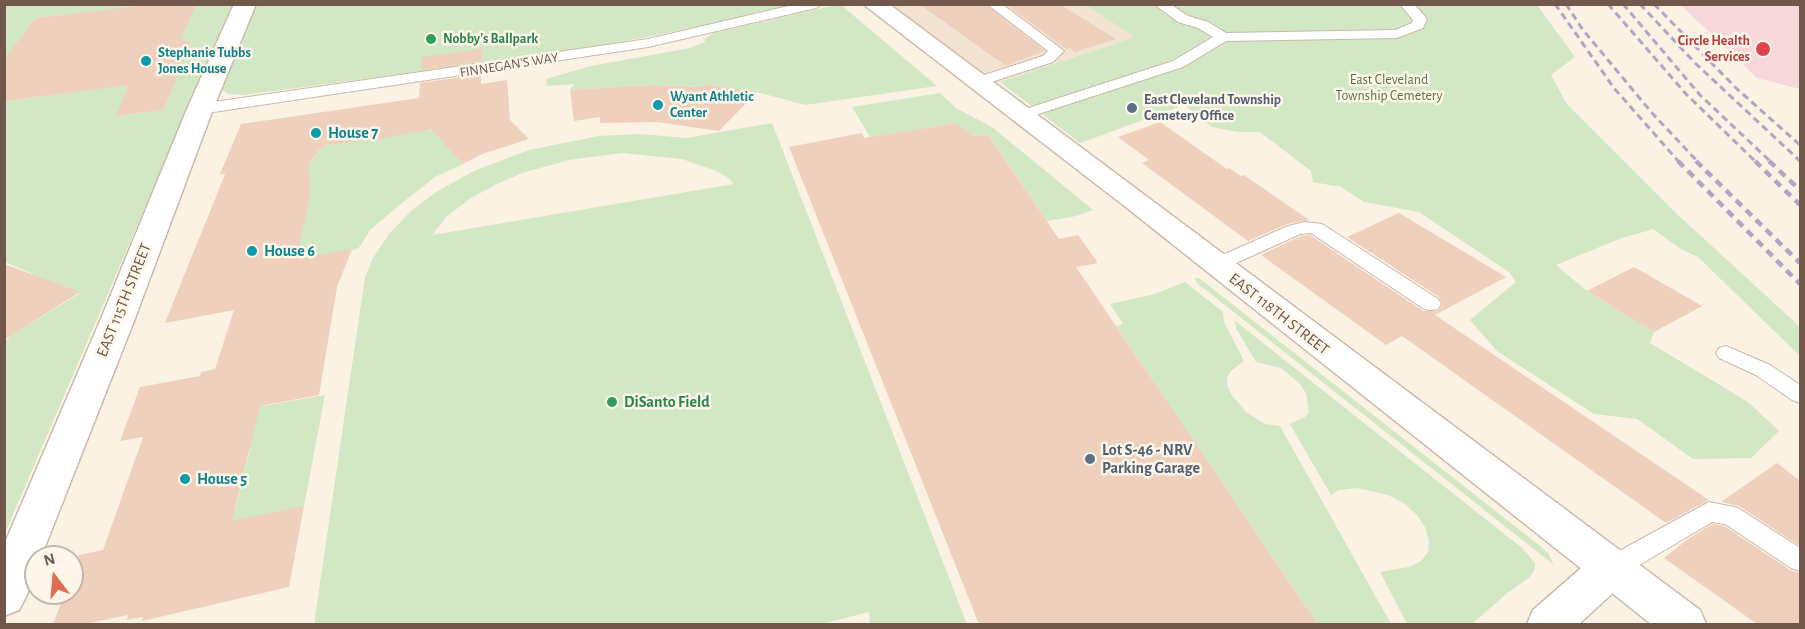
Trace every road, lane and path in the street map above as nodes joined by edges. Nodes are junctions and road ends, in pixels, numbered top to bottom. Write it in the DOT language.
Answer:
graph roads {
  1 [pos="245,4"];
  2 [pos="816,4"];
  3 [pos="874,4"];
  4 [pos="993,4"];
  5 [pos="1160,4"];
  6 [pos="1406,4"];
  7 [pos="1222,37"];
  8 [pos="977,82"];
  9 [pos="200,108"];
  10 [pos="1021,115"];
  11 [pos="1216,265"];
  12 [pos="1431,304"];
  13 [pos="1726,353"];
  14 [pos="1800,395"];
  15 [pos="1800,561"];
  16 [pos="1610,569"];
  17 [pos="4,597"];
  18 [pos="1548,624"];
  19 [pos="1684,624"];
  1 -- 9 [label="street, EAST 115TH STREET"];
  2 -- 9 [label="lane, FINNEGAN'S WAY"];
  3 -- 8 [label="street, EAST 118TH STREET"];
  4 -- 8 [label="lane"];
  5 -- 7 [label="lane"];
  6 -- 7 [label="lane"];
  7 -- 10 [label="lane"];
  8 -- 10 [label="street, EAST 118TH STREET"];
  9 -- 17 [label="street, EAST 115TH STREET"];
  10 -- 11 [label="street, EAST 118TH STREET"];
  11 -- 12 [label="lane"];
  11 -- 16 [label="street, EAST 118TH STREET"];
  13 -- 14 [label="lane"];
  15 -- 16 [label="lane"];
  16 -- 18 [label="street"];
  16 -- 19 [label="street, EAST 118TH STREET"];
}
